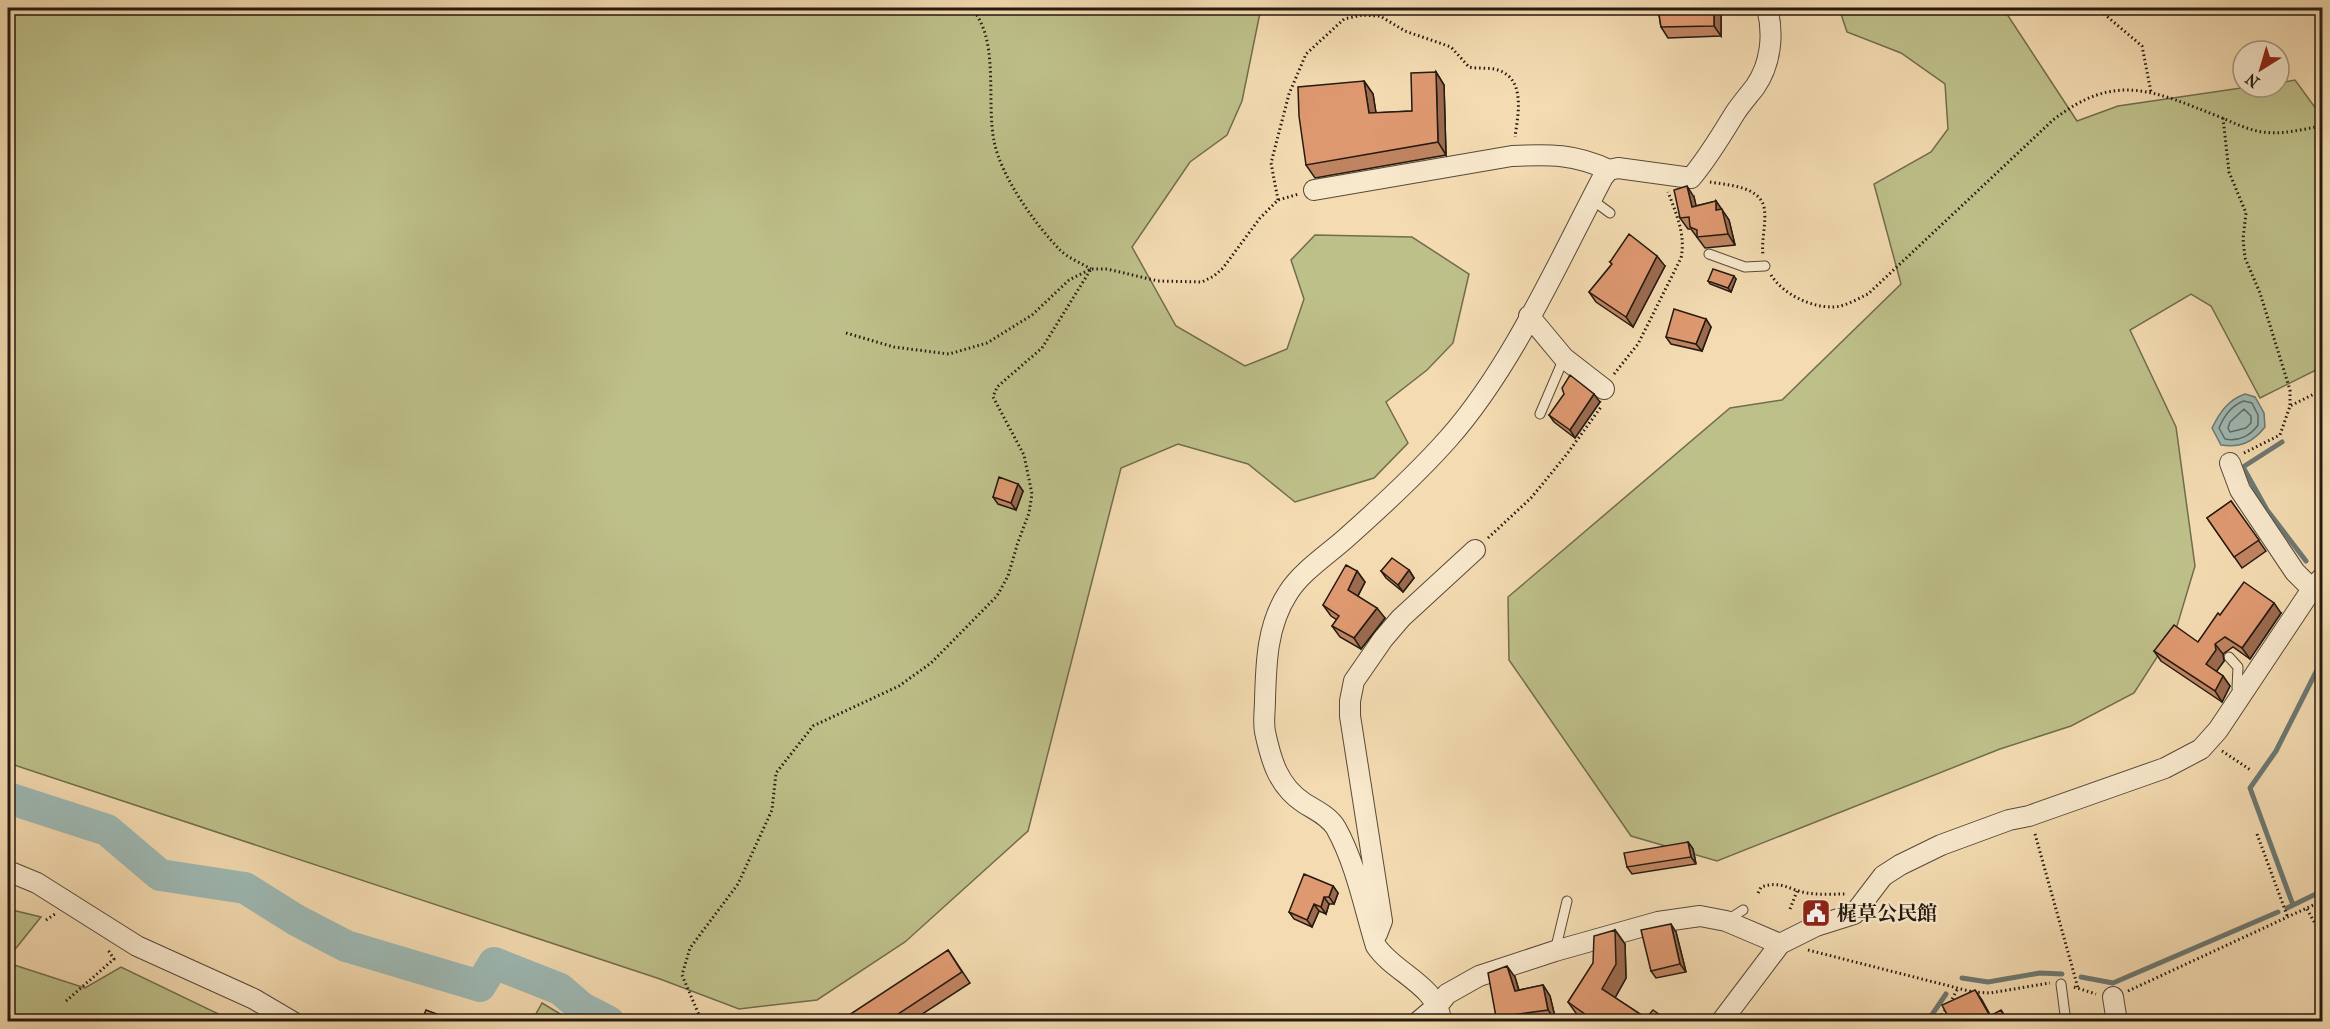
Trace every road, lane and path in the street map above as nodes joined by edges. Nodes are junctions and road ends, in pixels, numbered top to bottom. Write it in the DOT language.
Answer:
graph roads {
  1 [pos="971,8"];
  2 [pos="1767,8"];
  3 [pos="2097,8"];
  4 [pos="2151,92"];
  5 [pos="2223,118"];
  6 [pos="2322,126"];
  7 [pos="1512,156"];
  8 [pos="1610,170"];
  9 [pos="1691,178"];
  10 [pos="1314,190"];
  11 [pos="1591,200"];
  12 [pos="1610,213"];
  13 [pos="1709,255"];
  14 [pos="1765,266"];
  15 [pos="1091,269"];
  16 [pos="1529,316"];
  17 [pos="846,333"];
  18 [pos="1564,358"];
  19 [pos="1604,389"];
  20 [pos="2322,390"];
  21 [pos="2290,406"];
  22 [pos="1540,414"];
  23 [pos="2230,463"];
  24 [pos="1475,550"];
  25 [pos="2317,584"];
  26 [pos="2229,657"];
  27 [pos="2243,693"];
  28 [pos="2201,749"];
  29 [pos="2252,771"];
  30 [pos="2030,816"];
  31 [pos="2257,834"];
  32 [pos="8,871"];
  33 [pos="1797,890"];
  34 [pos="1758,893"];
  35 [pos="1869,895"];
  36 [pos="1567,901"];
  37 [pos="2322,901"];
  38 [pos="1790,909"];
  39 [pos="2307,909"];
  40 [pos="1743,910"];
  41 [pos="2288,918"];
  42 [pos="1726,921"];
  43 [pos="99,922"];
  44 [pos="2322,936"];
  45 [pos="1374,939"];
  46 [pos="1780,944"];
  47 [pos="1555,951"];
  48 [pos="2061,984"];
  49 [pos="1958,988"];
  50 [pos="2078,988"];
  51 [pos="2113,997"];
  52 [pos="66,1001"];
  53 [pos="1440,1013"];
  54 [pos="293,1022"];
  55 [pos="702,1022"];
  56 [pos="1418,1022"];
  57 [pos="1721,1022"];
  58 [pos="1936,1022"];
  59 [pos="2066,1022"];
  60 [pos="2117,1022"];
  1 -- 15 [label="path"];
  2 -- 9 [label="street"];
  3 -- 4 [label="path"];
  4 -- 5 [label="path"];
  4 -- 14 [label="path"];
  5 -- 6 [label="path"];
  5 -- 21 [label="path"];
  7 -- 8 [label="street"];
  7 -- 10 [label="street"];
  7 -- 15 [label="path"];
  8 -- 9 [label="street"];
  8 -- 11 [label="street"];
  9 -- 14 [label="path"];
  11 -- 12 [label="lane"];
  11 -- 16 [label="street"];
  13 -- 14 [label="lane"];
  15 -- 17 [label="path"];
  15 -- 55 [label="path"];
  16 -- 18 [label="street"];
  16 -- 45 [label="street"];
  18 -- 19 [label="street"];
  18 -- 22 [label="lane"];
  20 -- 21 [label="path"];
  21 -- 23 [label="path"];
  23 -- 25 [label="street"];
  24 -- 45 [label="street"];
  25 -- 27 [label="street"];
  26 -- 27 [label="lane"];
  27 -- 28 [label="street"];
  28 -- 29 [label="path"];
  28 -- 30 [label="street"];
  30 -- 35 [label="street"];
  30 -- 50 [label="path"];
  31 -- 41 [label="path"];
  32 -- 43 [label="street"];
  33 -- 34 [label="path"];
  33 -- 35 [label="path"];
  33 -- 38 [label="path"];
  35 -- 46 [label="street"];
  36 -- 47 [label="lane"];
  37 -- 39 [label="path"];
  39 -- 41 [label="path"];
  39 -- 44 [label="path"];
  40 -- 42 [label="lane"];
  41 -- 51 [label="path"];
  42 -- 46 [label="street"];
  42 -- 47 [label="street"];
  43 -- 52 [label="path"];
  43 -- 54 [label="street"];
  45 -- 53 [label="street"];
  46 -- 49 [label="path"];
  46 -- 57 [label="street"];
  47 -- 53 [label="street"];
  48 -- 49 [label="path"];
  48 -- 50 [label="path"];
  48 -- 59 [label="lane"];
  49 -- 58 [label="path"];
  50 -- 51 [label="path"];
  51 -- 60 [label="street"];
  53 -- 56 [label="street"];
}
